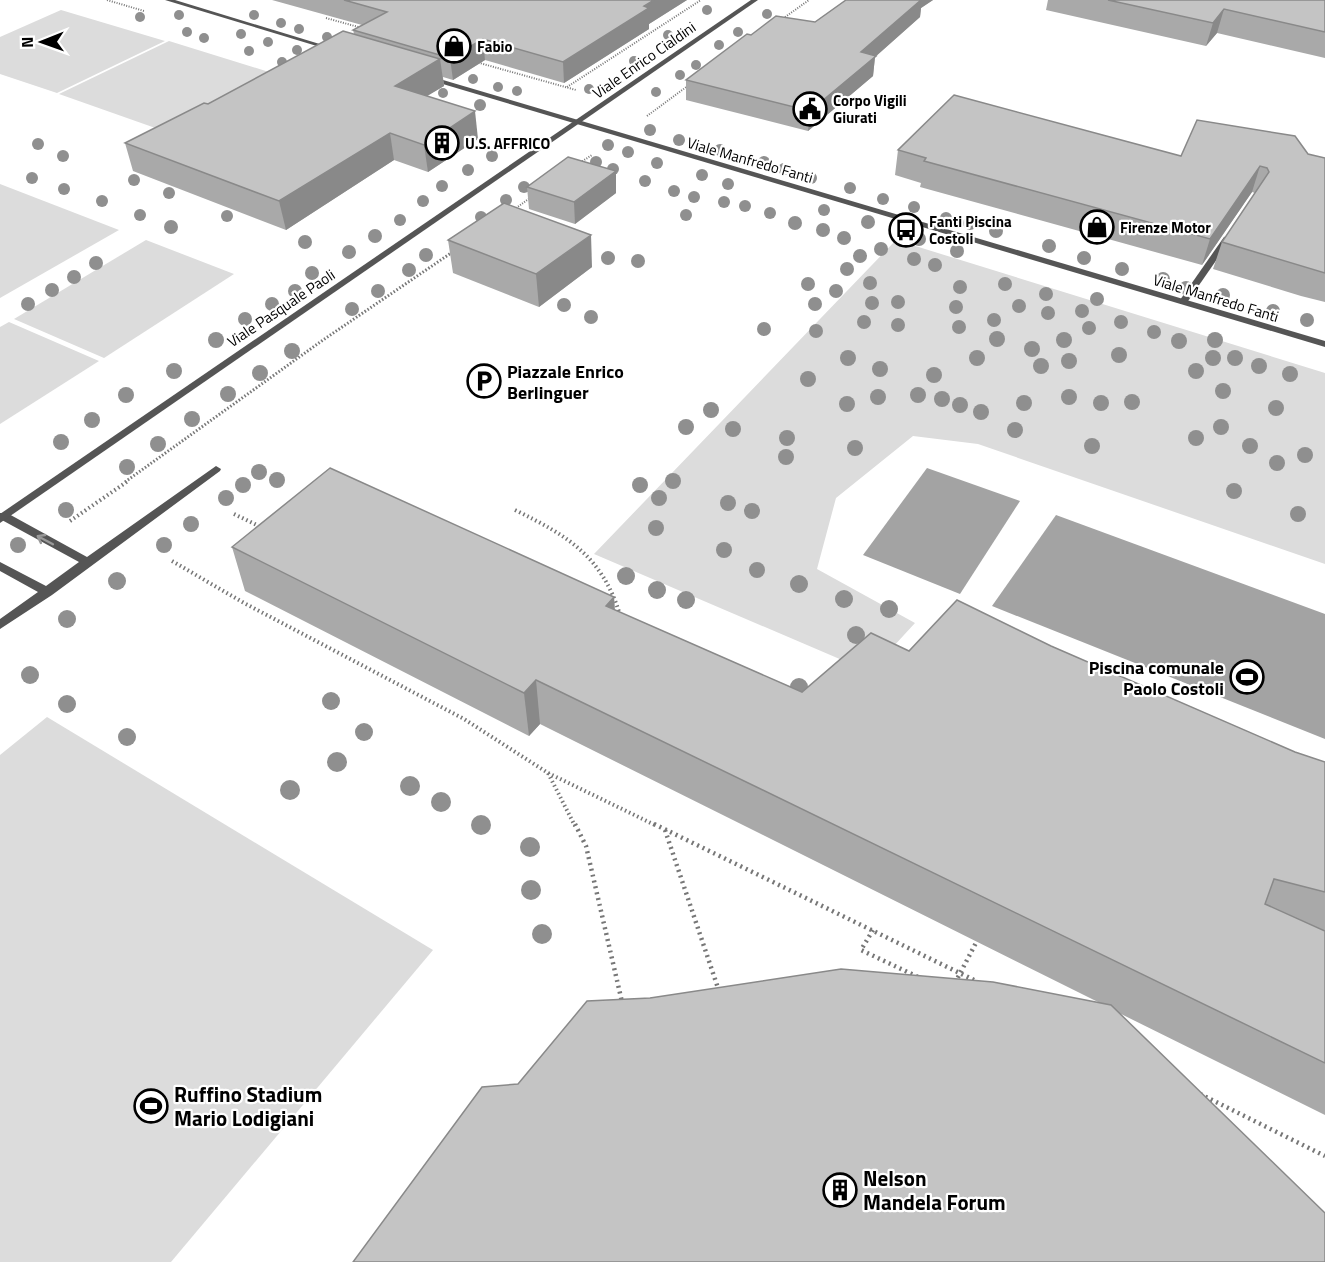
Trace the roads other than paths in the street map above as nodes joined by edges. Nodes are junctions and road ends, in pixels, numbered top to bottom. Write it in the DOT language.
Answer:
graph roads {
  1 [pos="168,0"];
  2 [pos="755,0"];
  3 [pos="339,51"];
  4 [pos="420,74"];
  5 [pos="578,122"];
  6 [pos="1231,232"];
  7 [pos="1183,302"];
  8 [pos="1325,344"];
  9 [pos="216,469"];
  10 [pos="2,518"];
  11 [pos="88,562"];
  12 [pos="0,566"];
  13 [pos="48,592"];
  14 [pos="0,625"];
  1 -- 3 [label="street"];
  2 -- 5 [label="street, Viale Enrico Cialdini"];
  4 -- 5 [label="street, Viale Manfredo Fanti"];
  5 -- 7 [label="street, Viale Manfredo Fanti"];
  5 -- 10 [label="street, Viale Pasquale Paoli"];
  6 -- 7 [label="street"];
  7 -- 8 [label="street, Viale Manfredo Fanti"];
  9 -- 11 [label="street"];
  11 -- 10 [label="street, one-way"];
  11 -- 13 [label="street"];
  12 -- 13 [label="street"];
  13 -- 14 [label="street"];
}
